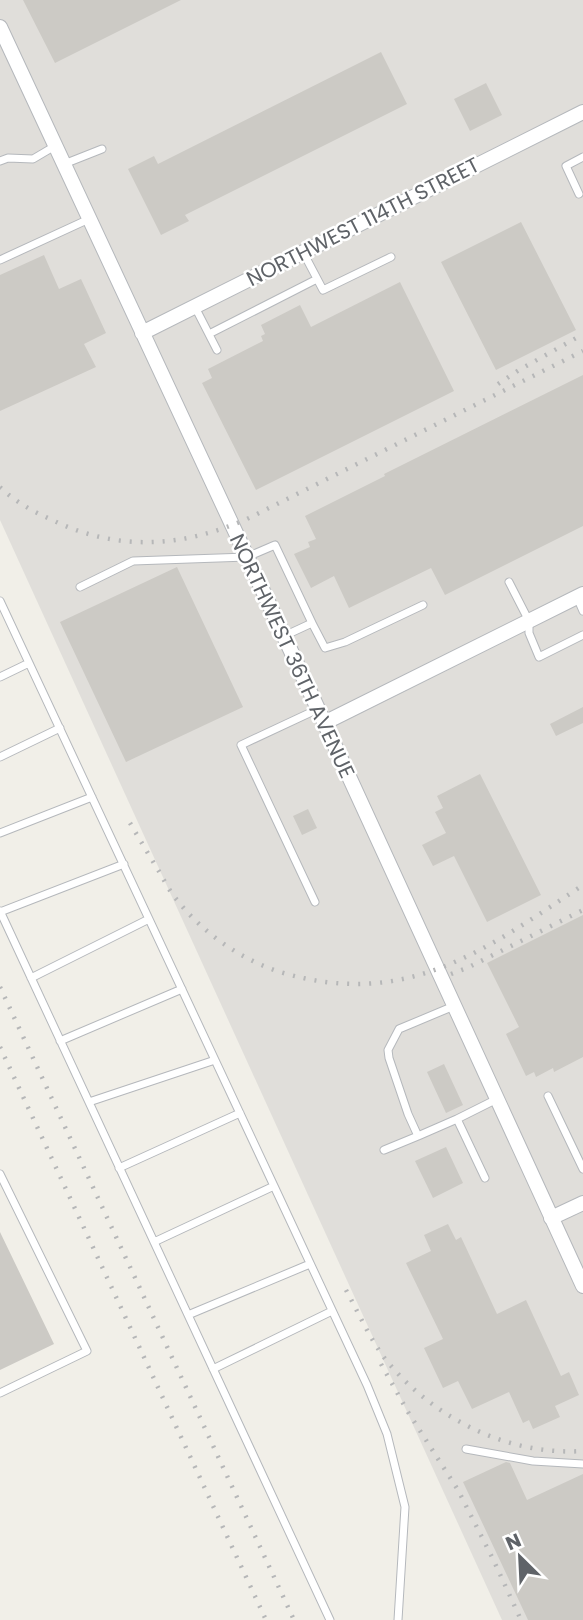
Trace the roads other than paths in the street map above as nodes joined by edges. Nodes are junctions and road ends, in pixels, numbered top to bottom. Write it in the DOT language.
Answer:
graph roads {
  1 [pos="0,27"];
  2 [pos="583,112"];
  3 [pos="55,145"];
  4 [pos="102,149"];
  5 [pos="583,157"];
  6 [pos="0,161"];
  7 [pos="64,164"];
  8 [pos="579,194"];
  9 [pos="89,219"];
  10 [pos="303,252"];
  11 [pos="391,257"];
  12 [pos="0,260"];
  13 [pos="317,279"];
  14 [pos="195,306"];
  15 [pos="142,332"];
  16 [pos="209,334"];
  17 [pos="217,350"];
  18 [pos="247,557"];
  19 [pos="509,582"];
  20 [pos="80,586"];
  21 [pos="581,601"];
  22 [pos="0,603"];
  23 [pos="423,605"];
  24 [pos="529,621"];
  25 [pos="313,623"];
  26 [pos="583,635"];
  27 [pos="284,636"];
  28 [pos="29,663"];
  29 [pos="0,677"];
  30 [pos="318,709"];
  31 [pos="324,723"];
  32 [pos="60,728"];
  33 [pos="0,757"];
  34 [pos="92,797"];
  35 [pos="0,833"];
  36 [pos="124,864"];
  37 [pos="315,902"];
  38 [pos="0,912"];
  39 [pos="149,919"];
  40 [pos="31,978"];
  41 [pos="182,989"];
  42 [pos="454,1006"];
  43 [pos="60,1041"];
  44 [pos="215,1060"];
  45 [pos="548,1096"];
  46 [pos="497,1099"];
  47 [pos="89,1102"];
  48 [pos="240,1113"];
  49 [pos="457,1119"];
  50 [pos="418,1136"];
  51 [pos="384,1150"];
  52 [pos="119,1168"];
  53 [pos="583,1169"];
  54 [pos="0,1174"];
  55 [pos="485,1178"];
  56 [pos="274,1186"];
  57 [pos="583,1203"];
  58 [pos="551,1218"];
  59 [pos="154,1242"];
  60 [pos="310,1264"];
  61 [pos="583,1286"];
  62 [pos="332,1311"];
  63 [pos="188,1315"];
  64 [pos="213,1368"];
  65 [pos="0,1393"];
  66 [pos="466,1449"];
  67 [pos="583,1464"];
  68 [pos="330,1620"];
  69 [pos="398,1620"];
  1 -- 3 [label="street, NORTHWEST 36TH AVENUE"];
  2 -- 10 [label="street, NORTHWEST 114TH STREET"];
  3 -- 6 [label="lane"];
  3 -- 7 [label="street, NORTHWEST 36TH AVENUE"];
  4 -- 7 [label="lane"];
  5 -- 8 [label="lane"];
  7 -- 9 [label="street, NORTHWEST 36TH AVENUE"];
  9 -- 12 [label="lane"];
  9 -- 15 [label="street, NORTHWEST 36TH AVENUE"];
  10 -- 13 [label="lane"];
  10 -- 14 [label="street, NORTHWEST 114TH STREET"];
  11 -- 13 [label="lane"];
  13 -- 16 [label="lane"];
  14 -- 15 [label="street, NORTHWEST 114TH STREET"];
  14 -- 16 [label="lane"];
  15 -- 18 [label="street, NORTHWEST 36TH AVENUE"];
  16 -- 17 [label="lane"];
  18 -- 20 [label="lane"];
  18 -- 25 [label="lane"];
  18 -- 27 [label="street, NORTHWEST 36TH AVENUE"];
  19 -- 24 [label="lane"];
  21 -- 24 [label="street"];
  22 -- 28 [label="lane"];
  23 -- 25 [label="lane"];
  24 -- 26 [label="lane"];
  24 -- 31 [label="street"];
  25 -- 27 [label="lane"];
  27 -- 30 [label="street, NORTHWEST 36TH AVENUE"];
  28 -- 29 [label="lane"];
  28 -- 32 [label="lane"];
  30 -- 31 [label="street, NORTHWEST 36TH AVENUE"];
  30 -- 37 [label="lane"];
  31 -- 42 [label="street, NORTHWEST 36TH AVENUE"];
  32 -- 33 [label="lane"];
  32 -- 34 [label="lane"];
  34 -- 35 [label="lane"];
  34 -- 36 [label="lane"];
  36 -- 38 [label="lane"];
  36 -- 39 [label="lane"];
  38 -- 40 [label="lane"];
  39 -- 40 [label="lane"];
  39 -- 41 [label="lane"];
  40 -- 43 [label="lane"];
  41 -- 43 [label="lane"];
  41 -- 44 [label="lane"];
  42 -- 46 [label="street, NORTHWEST 36TH AVENUE"];
  42 -- 50 [label="lane"];
  43 -- 47 [label="lane"];
  44 -- 47 [label="lane"];
  44 -- 48 [label="lane"];
  45 -- 53 [label="lane"];
  46 -- 49 [label="lane"];
  46 -- 58 [label="street, NORTHWEST 36TH AVENUE"];
  47 -- 52 [label="lane"];
  48 -- 52 [label="lane"];
  48 -- 56 [label="lane"];
  49 -- 50 [label="lane"];
  49 -- 55 [label="lane"];
  50 -- 51 [label="lane"];
  52 -- 59 [label="lane"];
  54 -- 65 [label="lane"];
  56 -- 59 [label="lane"];
  56 -- 60 [label="lane"];
  57 -- 58 [label="street"];
  58 -- 61 [label="street, NORTHWEST 36TH AVENUE"];
  59 -- 63 [label="lane"];
  60 -- 62 [label="lane"];
  60 -- 63 [label="lane"];
  62 -- 64 [label="lane"];
  62 -- 69 [label="lane"];
  63 -- 64 [label="lane"];
  64 -- 68 [label="lane"];
  66 -- 67 [label="lane"];
}
